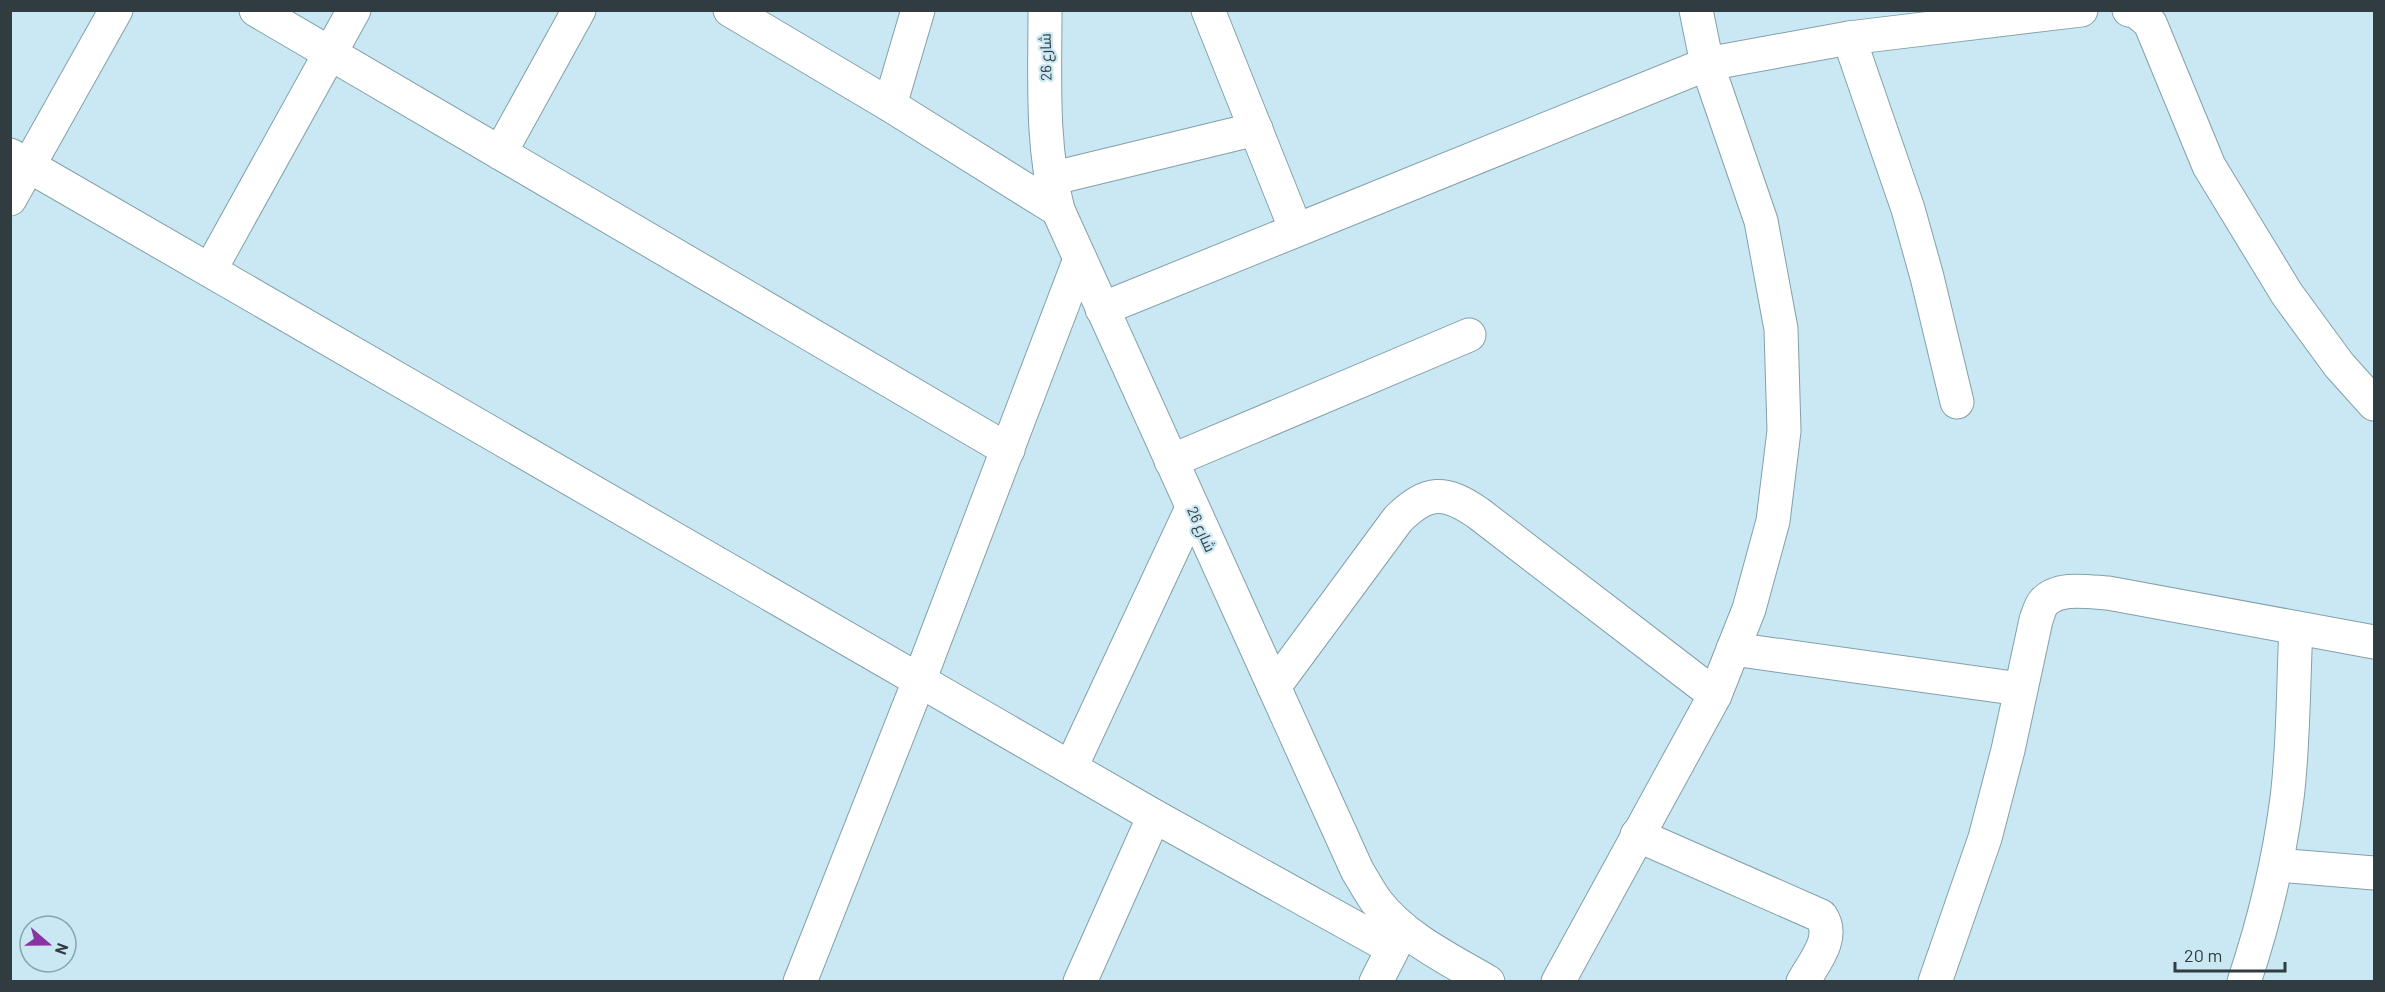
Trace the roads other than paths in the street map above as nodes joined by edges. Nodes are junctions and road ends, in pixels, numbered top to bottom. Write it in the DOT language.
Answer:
graph roads {
  1 [pos="116,10"];
  2 [pos="256,10"];
  3 [pos="354,10"];
  4 [pos="579,10"];
  5 [pos="918,10"];
  6 [pos="1045,10"];
  7 [pos="1208,10"];
  8 [pos="1696,10"];
  9 [pos="2081,10"];
  10 [pos="2129,10"];
  11 [pos="750,16"];
  12 [pos="1849,38"];
  13 [pos="330,54"];
  14 [pos="1707,64"];
  15 [pos="890,105"];
  16 [pos="1256,129"];
  17 [pos="500,153"];
  18 [pos="20,160"];
  19 [pos="1054,194"];
  20 [pos="10,200"];
  21 [pos="1296,230"];
  22 [pos="1080,259"];
  23 [pos="210,270"];
  24 [pos="1102,309"];
  25 [pos="1469,336"];
  26 [pos="1957,402"];
  27 [pos="2374,404"];
  28 [pos="1008,450"];
  29 [pos="1171,461"];
  30 [pos="1192,508"];
  31 [pos="2296,628"];
  32 [pos="2374,642"];
  33 [pos="1733,649"];
  34 [pos="919,681"];
  35 [pos="1274,687"];
  36 [pos="2020,689"];
  37 [pos="1715,695"];
  38 [pos="1071,767"];
  39 [pos="1154,816"];
  40 [pos="1637,835"];
  41 [pos="2277,865"];
  42 [pos="2374,873"];
  43 [pos="1397,938"];
  44 [pos="800,981"];
  45 [pos="1080,981"];
  46 [pos="1376,981"];
  47 [pos="1488,981"];
  48 [pos="1558,981"];
  49 [pos="1803,981"];
  50 [pos="1935,981"];
  51 [pos="2244,981"];
  1 -- 18 [label="street"];
  2 -- 13 [label="street"];
  3 -- 13 [label="street"];
  4 -- 17 [label="street"];
  5 -- 15 [label="street"];
  6 -- 19 [label="street, شارع 26"];
  7 -- 16 [label="street"];
  8 -- 14 [label="street"];
  9 -- 12 [label="street"];
  10 -- 27 [label="street"];
  11 -- 15 [label="street"];
  12 -- 14 [label="street"];
  12 -- 26 [label="street"];
  13 -- 17 [label="street"];
  13 -- 23 [label="street"];
  14 -- 21 [label="street"];
  14 -- 33 [label="street"];
  15 -- 19 [label="street"];
  16 -- 19 [label="street"];
  16 -- 21 [label="street"];
  17 -- 28 [label="street"];
  18 -- 20 [label="street"];
  18 -- 23 [label="street"];
  19 -- 22 [label="street, شارع 26"];
  21 -- 24 [label="street"];
  22 -- 24 [label="street, شارع 26"];
  22 -- 28 [label="street"];
  23 -- 34 [label="street"];
  24 -- 29 [label="street, شارع 26"];
  25 -- 29 [label="street"];
  28 -- 34 [label="street"];
  29 -- 30 [label="street, شارع 26"];
  30 -- 35 [label="street, شارع 26"];
  30 -- 38 [label="street"];
  31 -- 32 [label="street"];
  31 -- 36 [label="street"];
  31 -- 41 [label="street"];
  33 -- 36 [label="street"];
  33 -- 37 [label="street"];
  34 -- 38 [label="street"];
  34 -- 44 [label="street"];
  35 -- 37 [label="street"];
  35 -- 43 [label="street, شارع 26"];
  36 -- 50 [label="street"];
  37 -- 40 [label="street"];
  38 -- 39 [label="street"];
  39 -- 43 [label="street"];
  39 -- 45 [label="street"];
  40 -- 48 [label="street"];
  40 -- 49 [label="street"];
  41 -- 42 [label="street"];
  41 -- 51 [label="street"];
  43 -- 46 [label="street"];
  43 -- 47 [label="street, شارع 26"];
}
